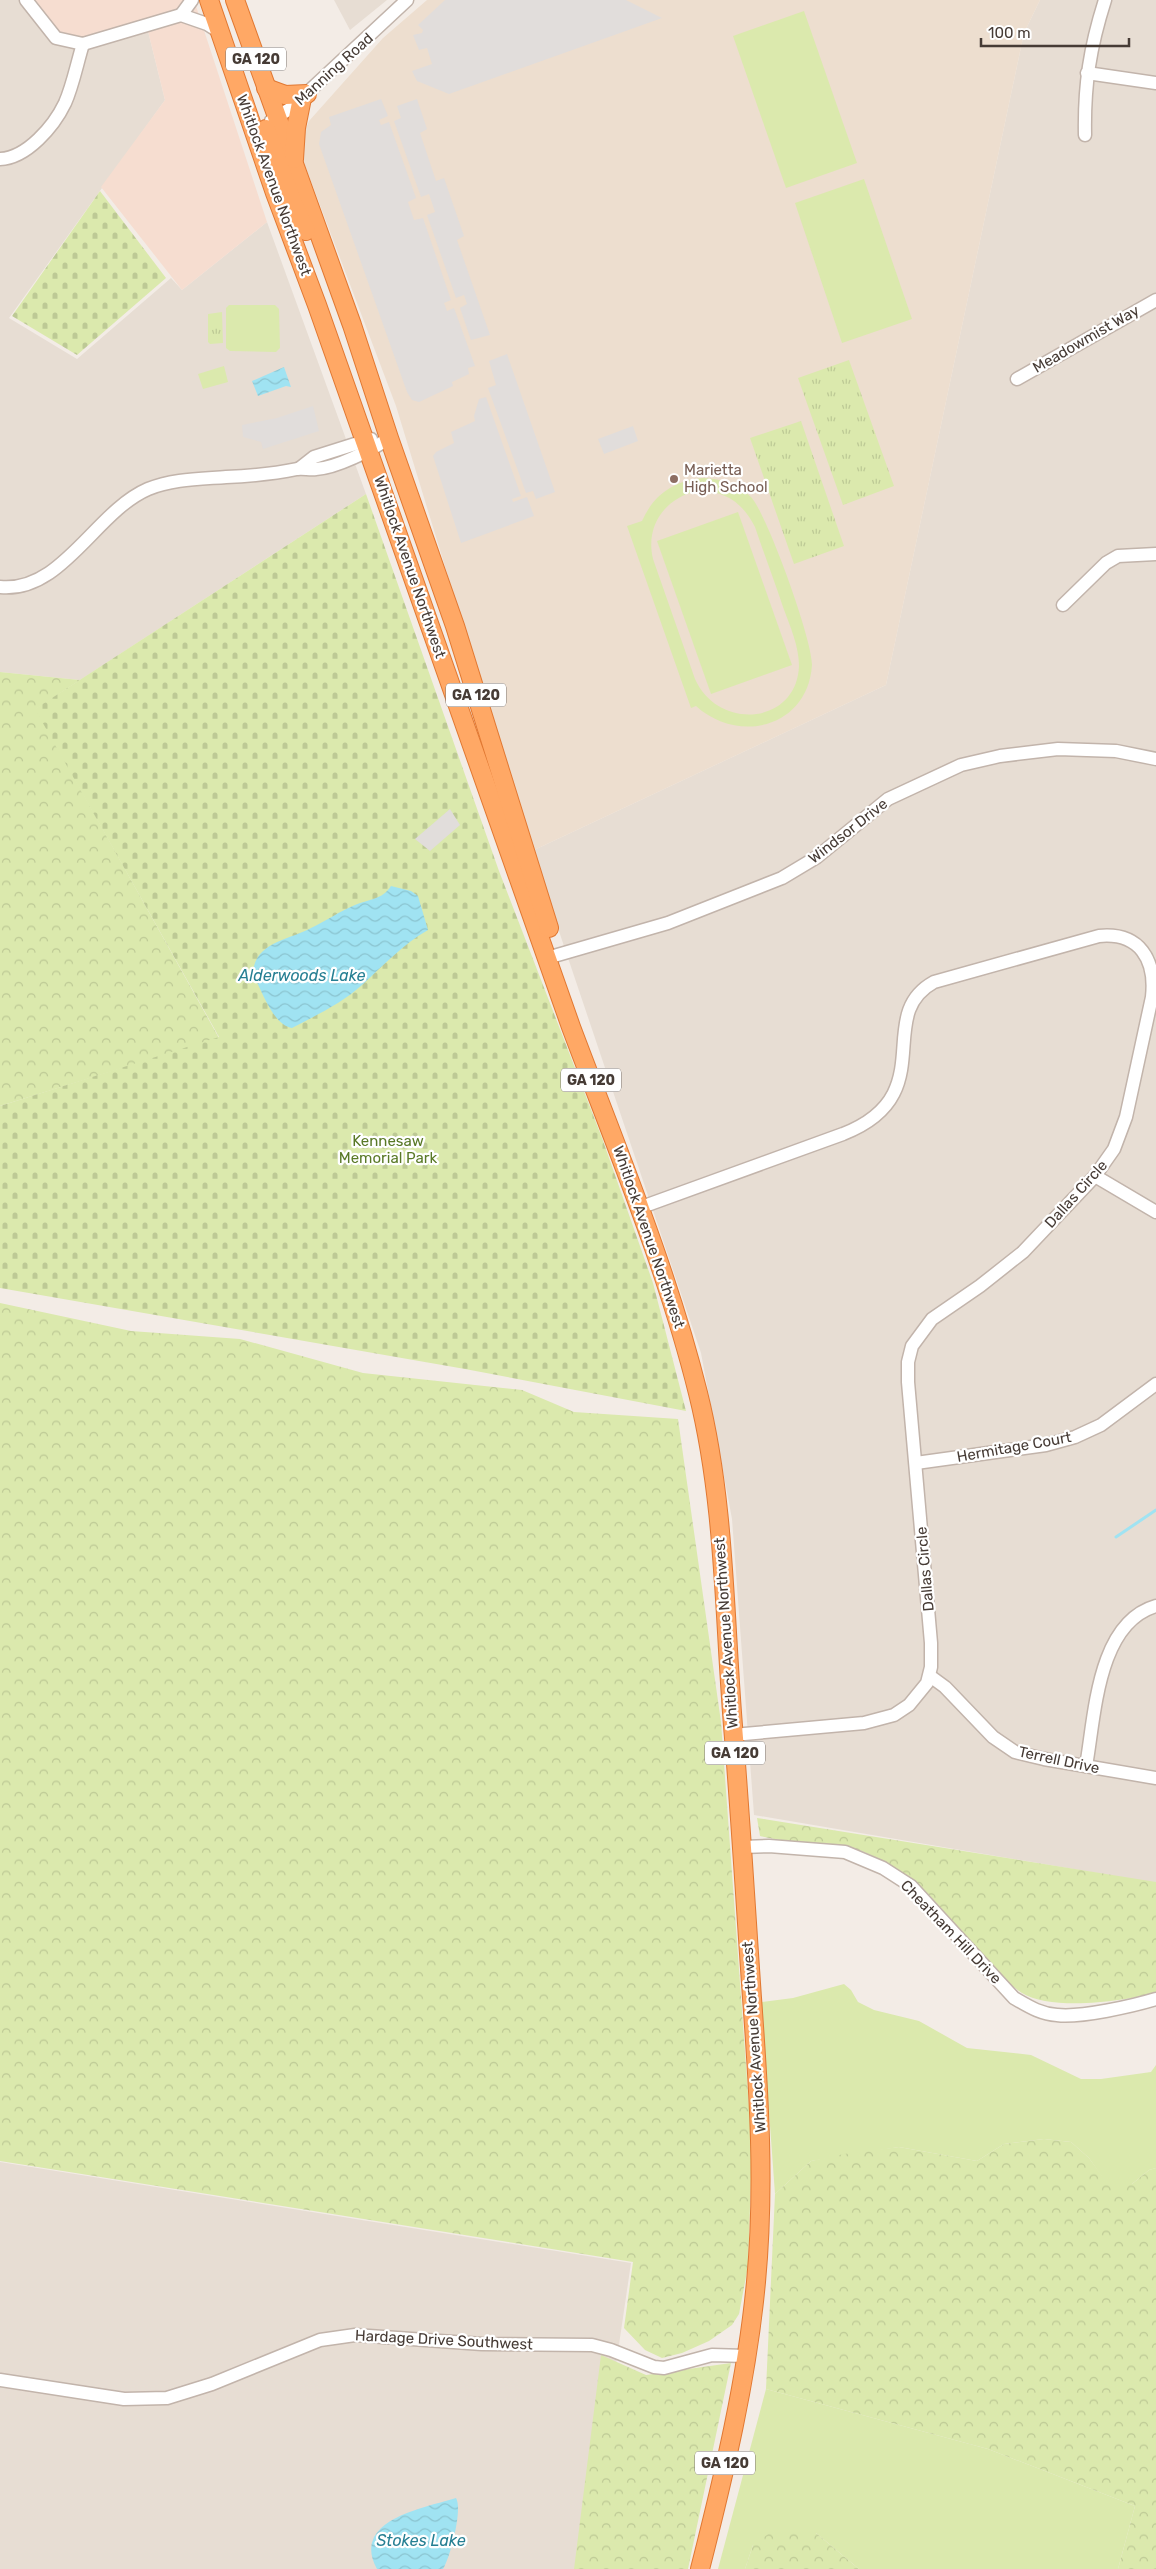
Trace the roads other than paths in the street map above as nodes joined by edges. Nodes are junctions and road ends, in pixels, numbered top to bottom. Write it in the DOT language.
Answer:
graph roads {
  1 [pos="26,0"];
  2 [pos="192,0"];
  3 [pos="210,0"];
  4 [pos="214,0"];
  5 [pos="234,0"];
  6 [pos="1105,0"];
  7 [pos="404,1"];
  8 [pos="181,15"];
  9 [pos="221,34"];
  10 [pos="83,44"];
  11 [pos="1087,72"];
  12 [pos="1156,83"];
  13 [pos="266,88"];
  14 [pos="304,96"];
  15 [pos="265,124"];
  16 [pos="1085,135"];
  17 [pos="0,159"];
  18 [pos="295,170"];
  19 [pos="330,266"];
  20 [pos="1156,300"];
  21 [pos="1017,379"];
  22 [pos="389,438"];
  23 [pos="367,446"];
  24 [pos="1156,554"];
  25 [pos="0,587"];
  26 [pos="1063,604"];
  27 [pos="1156,759"];
  28 [pos="552,956"];
  29 [pos="1095,1176"];
  30 [pos="639,1208"];
  31 [pos="1156,1212"];
  32 [pos="1156,1384"];
  33 [pos="916,1462"];
  34 [pos="1156,1606"];
  35 [pos="930,1676"];
  36 [pos="733,1735"];
  37 [pos="1086,1766"];
  38 [pos="1156,1778"];
  39 [pos="742,1848"];
  40 [pos="1156,1999"];
  41 [pos="746,2356"];
  42 [pos="0,2380"];
  43 [pos="700,2569"];
  1 -- 10 [label="street"];
  2 -- 8 [label="street"];
  3 -- 9 [label="highway, Whitlock Avenue Northwest / GA 120"];
  4 -- 15 [label="highway"];
  5 -- 13 [label="highway, Whitlock Avenue Northwest / GA 120"];
  6 -- 11 [label="street"];
  7 -- 14 [label="street, Manning Road"];
  8 -- 9 [label="street"];
  8 -- 10 [label="street"];
  9 -- 15 [label="highway, Whitlock Avenue Northwest / GA 120"];
  10 -- 17 [label="street"];
  11 -- 12 [label="street"];
  11 -- 16 [label="street"];
  13 -- 14 [label="highway"];
  13 -- 15 [label="highway, Whitlock Avenue Northwest / GA 120"];
  14 -- 15 [label="street, Manning Road"];
  14 -- 18 [label="highway"];
  15 -- 18 [label="highway, Whitlock Avenue Northwest / GA 120"];
  15 -- 19 [label="highway"];
  15 -- 23 [label="highway, Whitlock Avenue Northwest / GA 120"];
  18 -- 19 [label="highway, Whitlock Avenue Northwest / GA 120"];
  19 -- 22 [label="highway, Whitlock Avenue Northwest / GA 120"];
  20 -- 21 [label="street, Meadowmist Way"];
  22 -- 23 [label="street"];
  22 -- 28 [label="highway, Whitlock Avenue Northwest / GA 120"];
  23 -- 25 [label="street"];
  23 -- 28 [label="highway, Whitlock Avenue Northwest / GA 120"];
  24 -- 26 [label="street"];
  27 -- 28 [label="street, Windsor Drive"];
  28 -- 30 [label="highway, Whitlock Avenue Northwest / GA 120"];
  29 -- 30 [label="street, Dallas Circle"];
  29 -- 31 [label="street"];
  29 -- 33 [label="street, Dallas Circle"];
  30 -- 36 [label="highway, Whitlock Avenue Northwest / GA 120"];
  32 -- 33 [label="street, Hermitage Court"];
  33 -- 35 [label="street, Dallas Circle"];
  34 -- 37 [label="street"];
  35 -- 36 [label="street"];
  35 -- 37 [label="street, Terrell Drive"];
  36 -- 39 [label="highway, Whitlock Avenue Northwest / GA 120"];
  37 -- 38 [label="street, Terrell Drive"];
  39 -- 40 [label="street, Cheatham Hill Drive"];
  39 -- 41 [label="highway, Whitlock Avenue Northwest / GA 120"];
  41 -- 42 [label="street, Hardage Drive Southwest"];
  41 -- 43 [label="highway, GA 120"];
}
